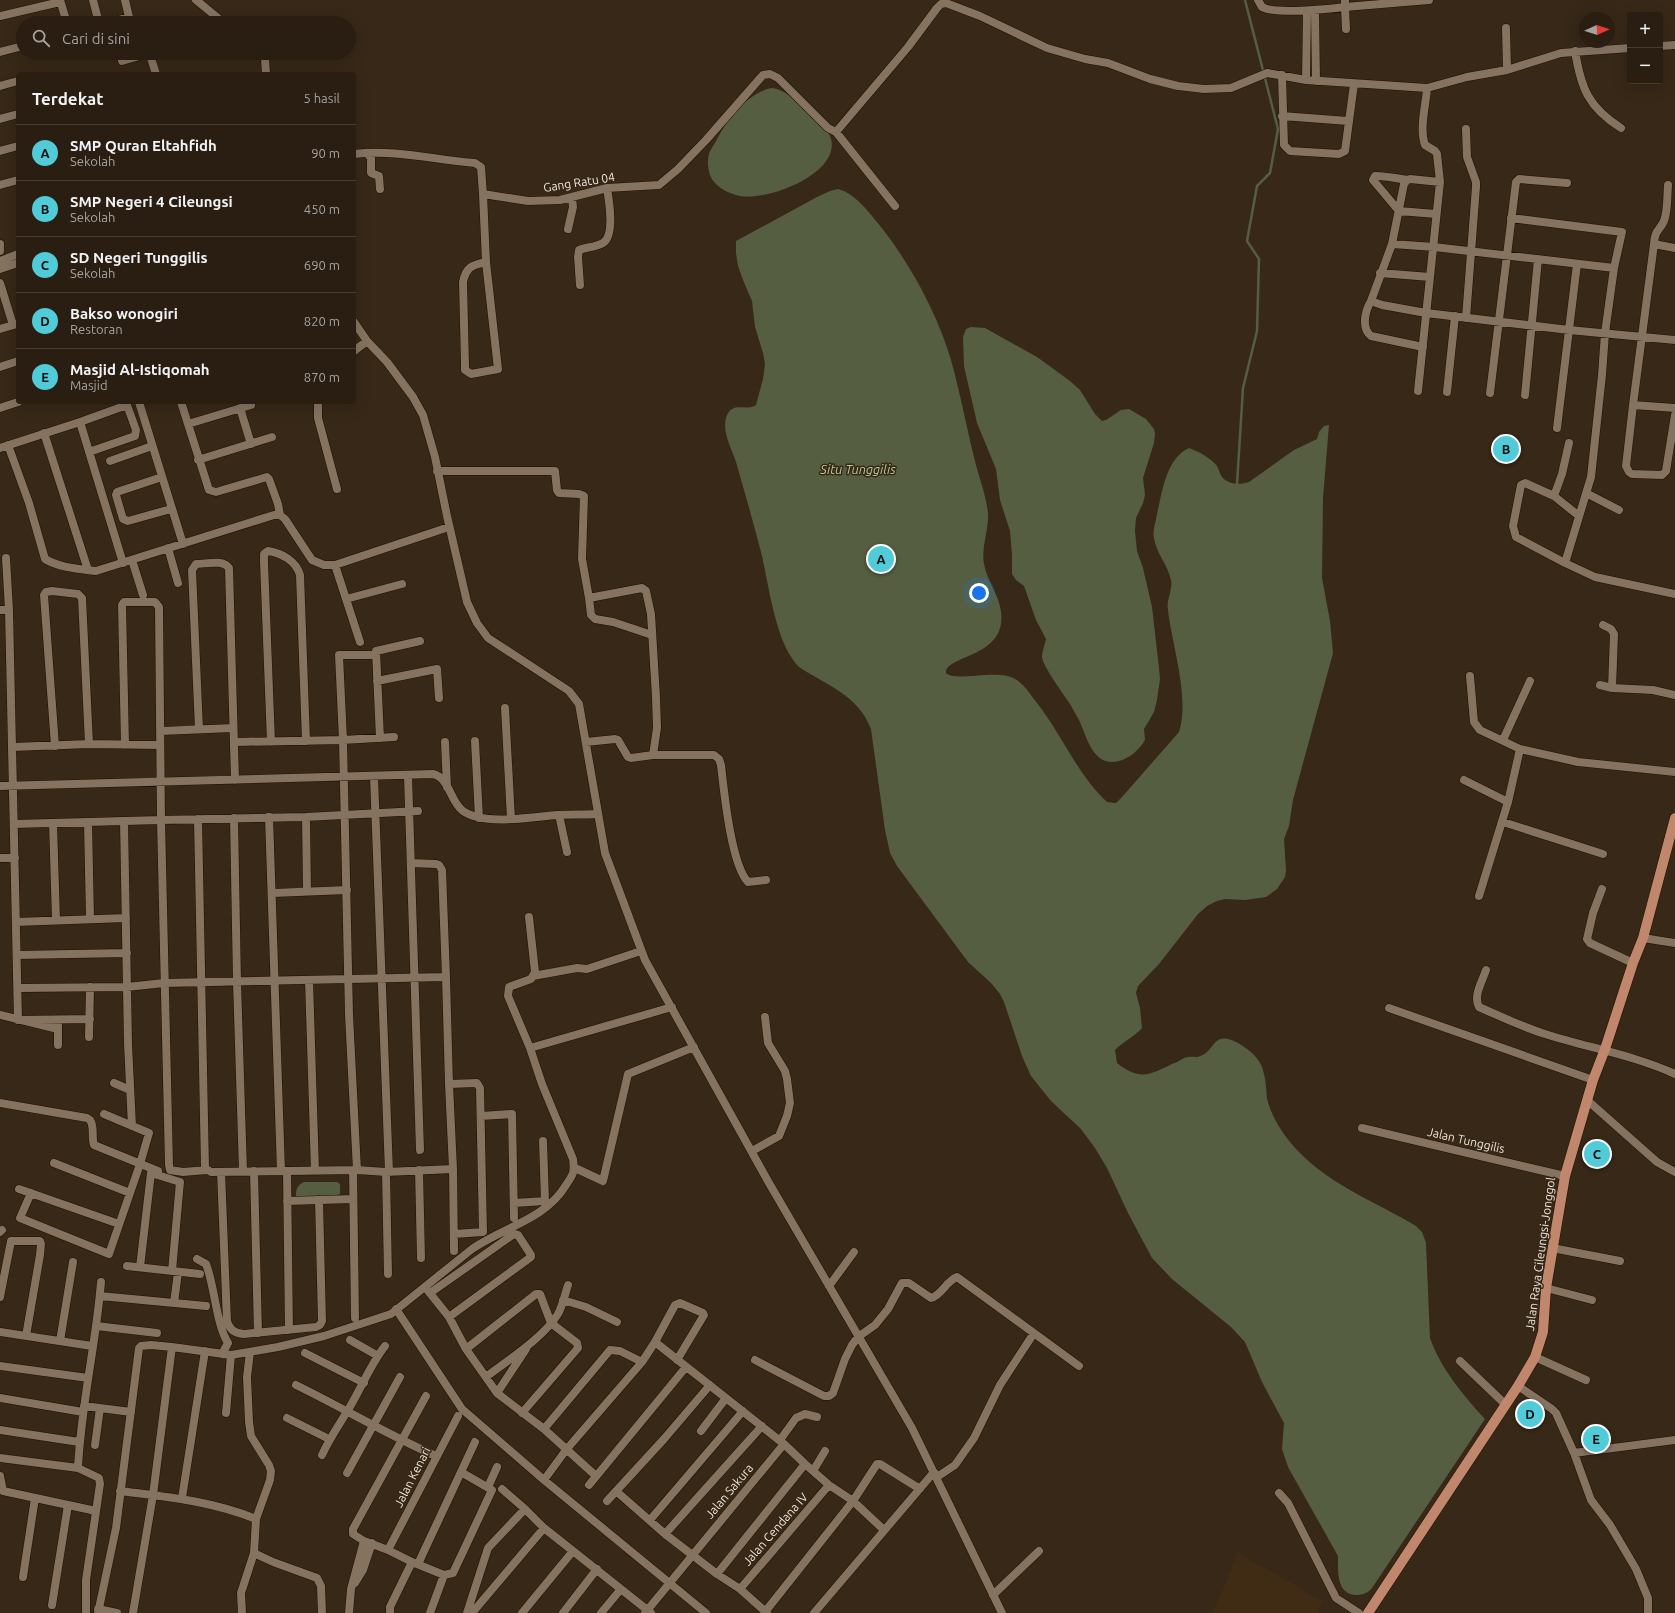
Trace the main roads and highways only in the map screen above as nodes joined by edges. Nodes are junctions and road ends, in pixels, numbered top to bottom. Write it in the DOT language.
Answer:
graph roads {
  1 [pos="1675,818"];
  2 [pos="1368,1613"];
  1 -- 2 [label="main road, Jalan Raya Cileungsi-Jonggol"];
}
